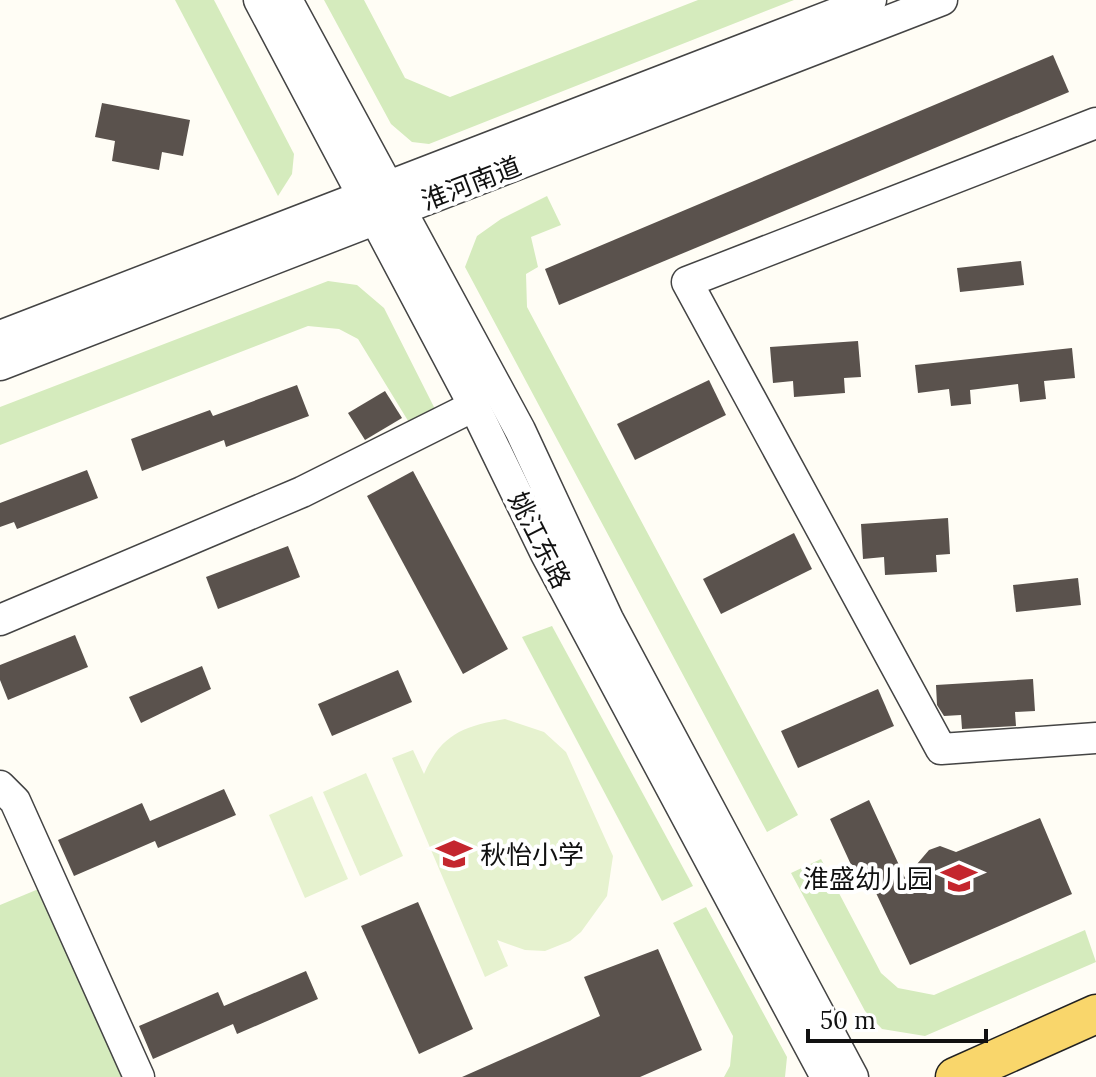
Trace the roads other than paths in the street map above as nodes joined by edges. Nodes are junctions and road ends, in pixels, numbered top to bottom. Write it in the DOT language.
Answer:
graph roads {
  1 [pos="259,0"];
  2 [pos="287,0"];
  3 [pos="871,0"];
  4 [pos="942,0"];
  5 [pos="1096,123"];
  6 [pos="383,203"];
  7 [pos="0,336"];
  8 [pos="0,365"];
  9 [pos="474,406"];
  10 [pos="0,620"];
  11 [pos="1096,738"];
  12 [pos="0,786"];
  13 [pos="1096,1014"];
  14 [pos="139,1077"];
  15 [pos="826,1077"];
  16 [pos="853,1077"];
  17 [pos="955,1077"];
  1 -- 6 [label="street, 姚江东路"];
  2 -- 6 [label="street, 姚江东路"];
  3 -- 6 [label="street, 淮河南道"];
  4 -- 6 [label="street, 淮河南道"];
  5 -- 11 [label="street"];
  6 -- 7 [label="street, 淮河南道"];
  6 -- 8 [label="street, 淮河南道"];
  6 -- 9 [label="street, 姚江东路"];
  6 -- 16 [label="street, 姚江东路"];
  9 -- 10 [label="street"];
  9 -- 15 [label="street, 姚江东路"];
  12 -- 14 [label="street"];
  13 -- 17 [label="main road"];
}
